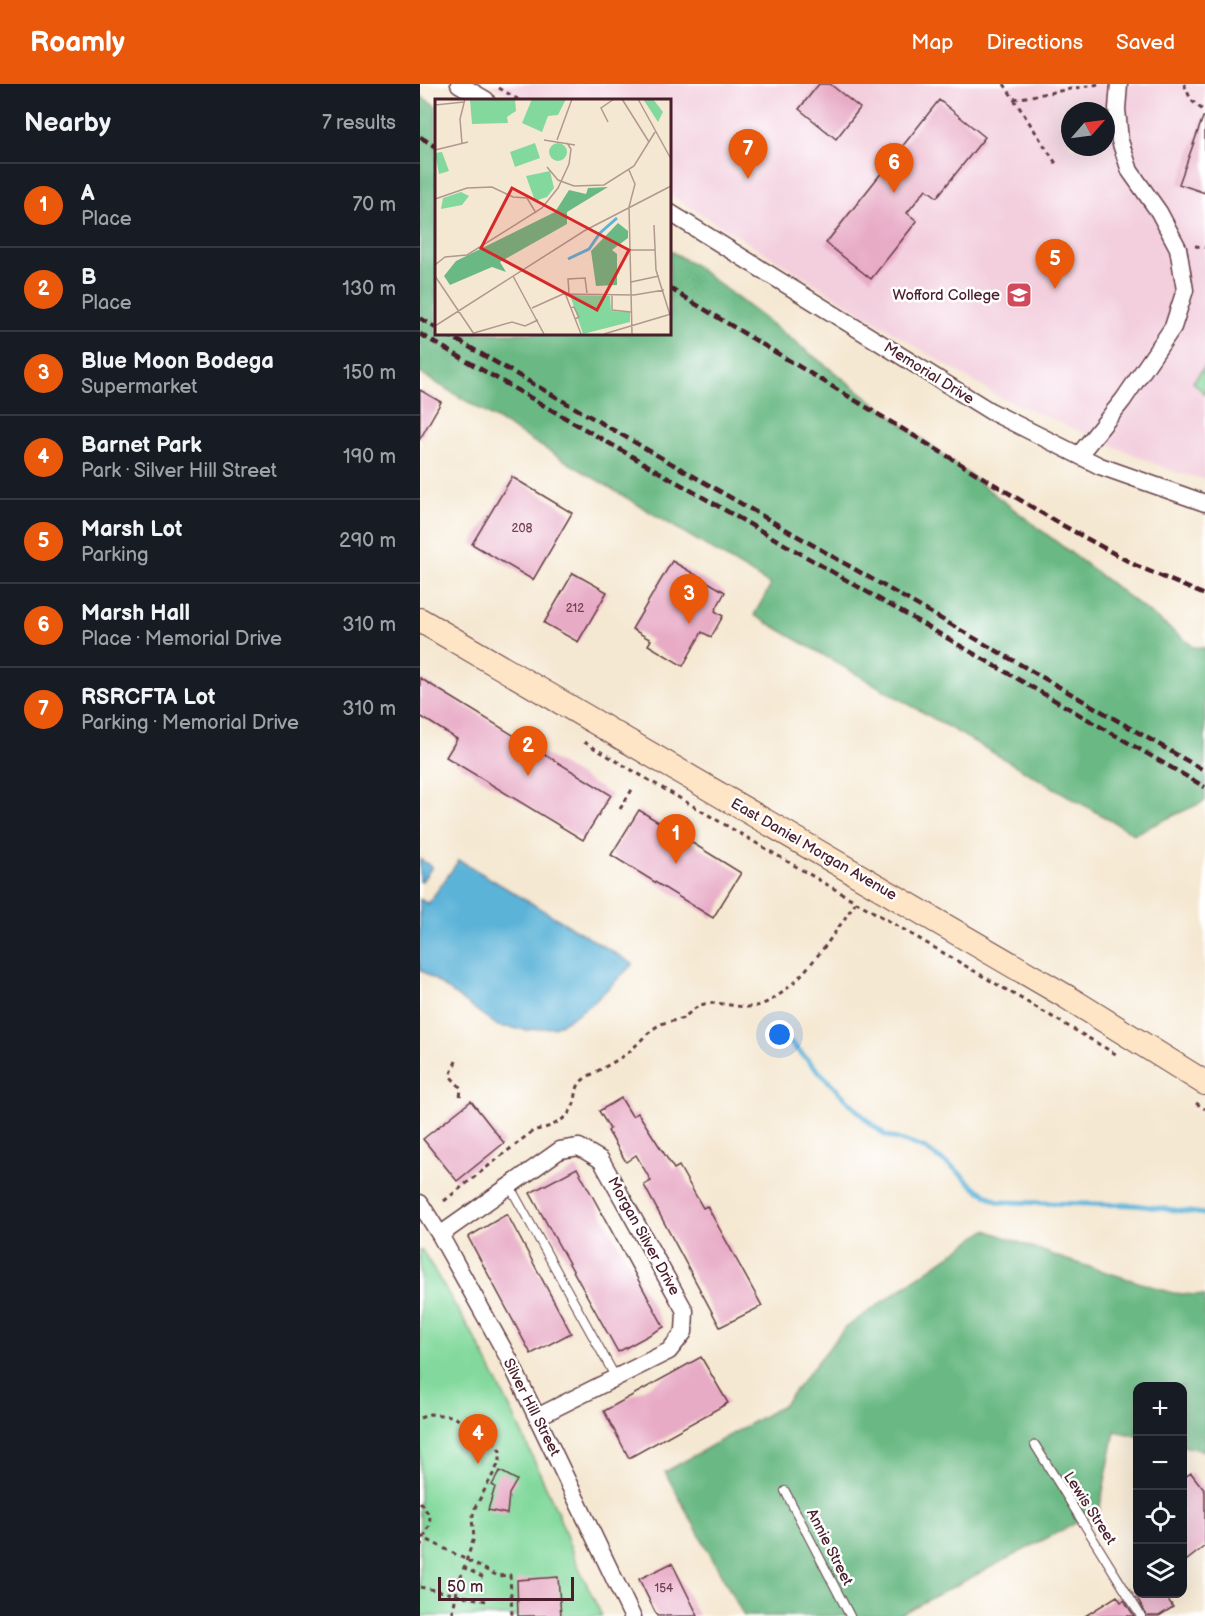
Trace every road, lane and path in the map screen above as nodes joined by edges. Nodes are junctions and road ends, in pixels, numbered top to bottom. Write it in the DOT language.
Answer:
graph roads {
  1 [pos="459,84"];
  2 [pos="492,84"];
  3 [pos="1004,84"];
  4 [pos="1099,84"];
  5 [pos="1119,84"];
  6 [pos="1184,84"];
  7 [pos="484,99"];
  8 [pos="517,99"];
  9 [pos="1014,99"];
  10 [pos="1205,112"];
  11 [pos="1057,165"];
  12 [pos="670,213"];
  13 [pos="1195,246"];
  14 [pos="1205,247"];
  15 [pos="1079,455"];
  16 [pos="1205,503"];
  17 [pos="420,620"];
  18 [pos="584,742"];
  19 [pos="633,788"];
  20 [pos="620,809"];
  21 [pos="855,903"];
  22 [pos="1122,1058"];
  23 [pos="456,1061"];
  24 [pos="1196,1090"];
  25 [pos="460,1098"];
  26 [pos="1205,1108"];
  27 [pos="508,1185"];
  28 [pos="444,1201"];
  29 [pos="420,1203"];
  30 [pos="440,1235"];
  31 [pos="616,1378"];
  32 [pos="537,1416"];
  33 [pos="420,1418"];
  34 [pos="1035,1445"];
  35 [pos="785,1491"];
  36 [pos="420,1502"];
  37 [pos="422,1537"];
  38 [pos="420,1547"];
  39 [pos="466,1559"];
  40 [pos="463,1567"];
  41 [pos="486,1579"];
  42 [pos="420,1587"];
  43 [pos="455,1595"];
  44 [pos="486,1601"];
  45 [pos="452,1616"];
  46 [pos="512,1616"];
  47 [pos="632,1616"];
  48 [pos="850,1616"];
  49 [pos="1142,1616"];
  1 -- 7 [label="street"];
  2 -- 8 [label="path"];
  3 -- 9 [label="path"];
  4 -- 9 [label="path"];
  5 -- 15 [label="street"];
  6 -- 10 [label="path"];
  9 -- 11 [label="path"];
  12 -- 15 [label="street, Memorial Drive"];
  13 -- 14 [label="path"];
  15 -- 16 [label="street, Memorial Drive"];
  17 -- 24 [label="main road, East Daniel Morgan Avenue"];
  18 -- 21 [label="path"];
  19 -- 20 [label="path"];
  21 -- 22 [label="path"];
  21 -- 28 [label="path"];
  23 -- 25 [label="path"];
  24 -- 26 [label="path"];
  27 -- 30 [label="street, Morgan Silver Drive"];
  27 -- 31 [label="lane"];
  27 -- 31 [label="street, Morgan Silver Drive"];
  29 -- 30 [label="street, Silver Hill Street"];
  30 -- 32 [label="street, Silver Hill Street"];
  31 -- 32 [label="street, Morgan Silver Drive"];
  32 -- 47 [label="street, Silver Hill Street"];
  33 -- 39 [label="path"];
  34 -- 49 [label="lane, Lewis Street"];
  35 -- 48 [label="lane, Annie Street"];
  36 -- 37 [label="path"];
  37 -- 38 [label="path"];
  37 -- 39 [label="path"];
  39 -- 40 [label="path"];
  39 -- 46 [label="path"];
  40 -- 41 [label="path"];
  40 -- 43 [label="path"];
  42 -- 43 [label="path"];
  43 -- 44 [label="path"];
  43 -- 45 [label="path"];
}
